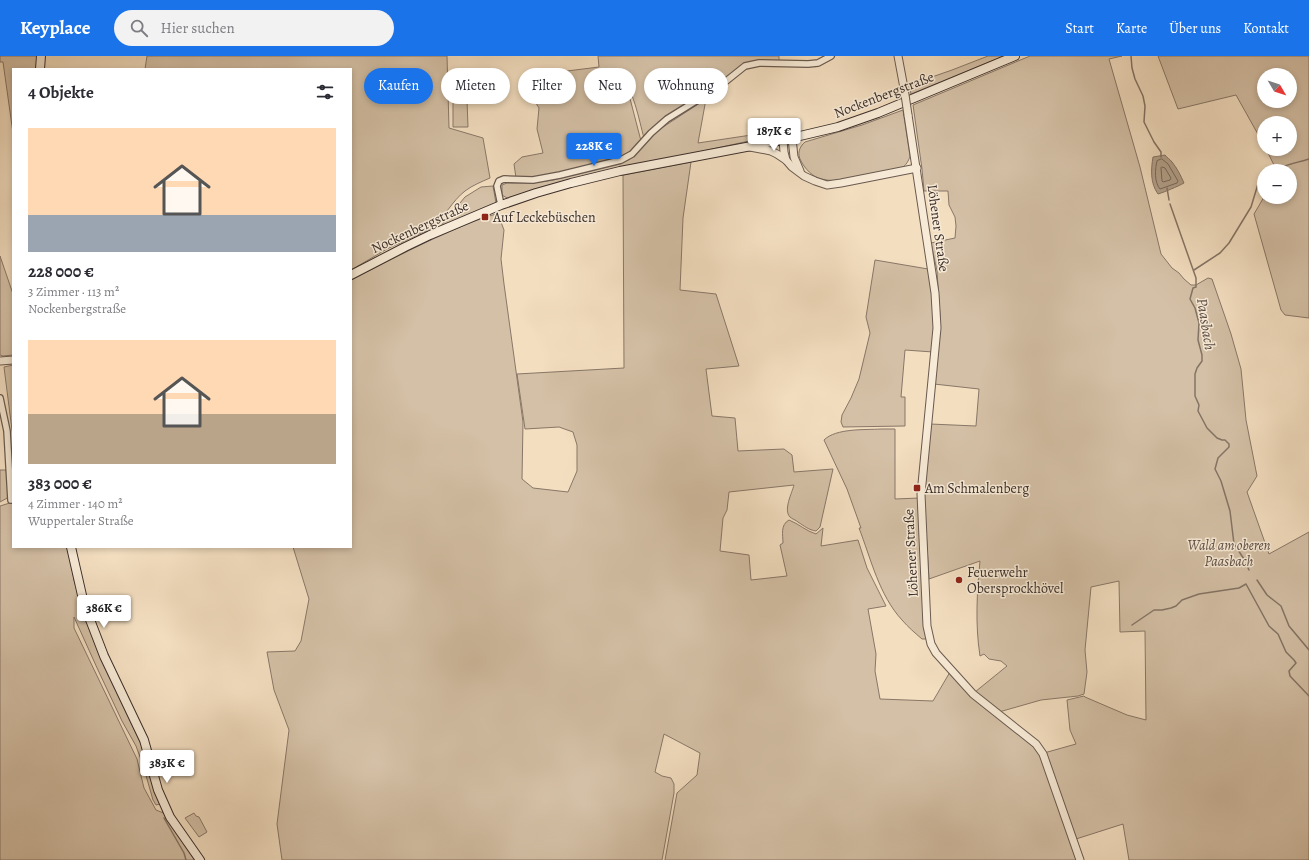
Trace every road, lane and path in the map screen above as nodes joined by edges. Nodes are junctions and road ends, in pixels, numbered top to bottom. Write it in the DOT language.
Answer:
graph roads {
  1 [pos="40,56"];
  2 [pos="831,56"];
  3 [pos="898,56"];
  4 [pos="1015,56"];
  5 [pos="40,68"];
  6 [pos="792,138"];
  7 [pos="783,140"];
  8 [pos="749,147"];
  9 [pos="786,160"];
  10 [pos="917,168"];
  11 [pos="800,172"];
  12 [pos="501,205"];
  13 [pos="352,274"];
  14 [pos="12,360"];
  15 [pos="2,362"];
  16 [pos="0,398"];
  17 [pos="11,500"];
  18 [pos="71,548"];
  19 [pos="200,860"];
  20 [pos="1080,860"];
  1 -- 5 [label="main road"];
  2 -- 12 [label="street"];
  3 -- 10 [label="street, Löhener Straße, bridge"];
  4 -- 6 [label="main road, Nockenbergstraße"];
  6 -- 7 [label="main road, Nockenbergstraße"];
  6 -- 11 [label="street"];
  7 -- 8 [label="main road, Nockenbergstraße"];
  7 -- 9 [label="street"];
  8 -- 9 [label="street, Löhener Straße"];
  8 -- 12 [label="main road, Nockenbergstraße"];
  9 -- 11 [label="street, Löhener Straße"];
  10 -- 11 [label="street, Löhener Straße"];
  10 -- 20 [label="street, Löhener Straße"];
  12 -- 13 [label="main road, Nockenbergstraße"];
  14 -- 15 [label="street"];
  16 -- 17 [label="street"];
  18 -- 19 [label="main road"];
}
